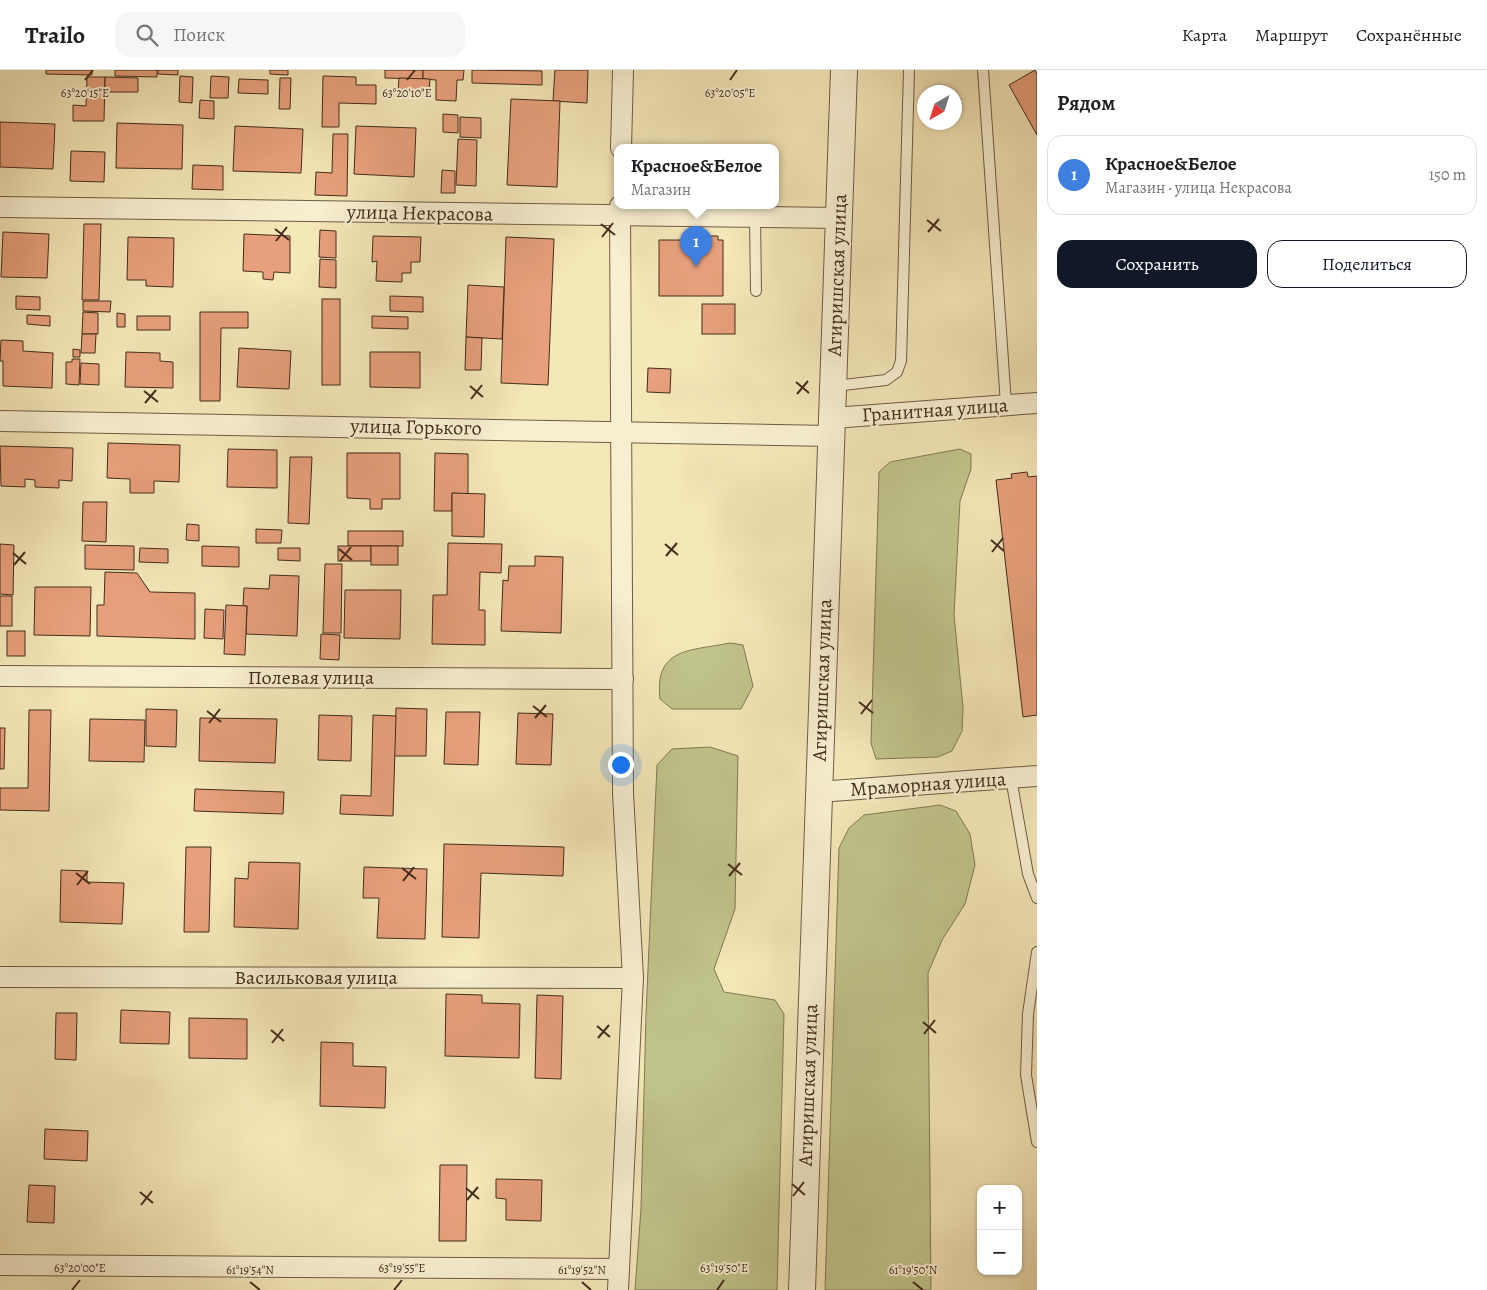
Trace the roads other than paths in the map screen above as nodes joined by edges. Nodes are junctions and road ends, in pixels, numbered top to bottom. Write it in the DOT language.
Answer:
graph roads {
  1 [pos="623,70"];
  2 [pos="844,70"];
  3 [pos="909,70"];
  4 [pos="983,70"];
  5 [pos="621,144"];
  6 [pos="0,207"];
  7 [pos="620,211"];
  8 [pos="755,217"];
  9 [pos="839,218"];
  10 [pos="756,291"];
  11 [pos="834,386"];
  12 [pos="1037,403"];
  13 [pos="1006,404"];
  14 [pos="0,420"];
  15 [pos="832,427"];
  16 [pos="621,432"];
  17 [pos="0,676"];
  18 [pos="623,680"];
  19 [pos="1037,776"];
  20 [pos="1011,778"];
  21 [pos="818,792"];
  22 [pos="1037,898"];
  23 [pos="1037,952"];
  24 [pos="0,977"];
  25 [pos="633,978"];
  26 [pos="1037,1142"];
  27 [pos="0,1265"];
  28 [pos="619,1269"];
  29 [pos="618,1290"];
  30 [pos="802,1290"];
  1 -- 5 [label="street"];
  2 -- 9 [label="street, Агиришская улица"];
  3 -- 11 [label="lane"];
  4 -- 13 [label="lane"];
  6 -- 7 [label="street, улица Некрасова"];
  7 -- 8 [label="street, улица Некрасова"];
  7 -- 16 [label="street"];
  8 -- 9 [label="street, улица Некрасова"];
  8 -- 10 [label="lane"];
  9 -- 11 [label="street, Агиришская улица"];
  11 -- 15 [label="street, Агиришская улица"];
  12 -- 13 [label="street, Гранитная улица"];
  13 -- 15 [label="street, Гранитная улица"];
  14 -- 16 [label="street, улица Горького"];
  15 -- 16 [label="street, улица Горького"];
  15 -- 21 [label="street, Агиришская улица"];
  16 -- 18 [label="street"];
  17 -- 18 [label="street, Полевая улица"];
  18 -- 25 [label="street"];
  19 -- 20 [label="street, Мраморная улица"];
  20 -- 21 [label="street, Мраморная улица"];
  20 -- 22 [label="lane"];
  21 -- 30 [label="street, Агиришская улица"];
  23 -- 26 [label="lane"];
  24 -- 25 [label="street, Васильковая улица"];
  25 -- 28 [label="street"];
  27 -- 28 [label="street"];
  28 -- 29 [label="street"];
}
